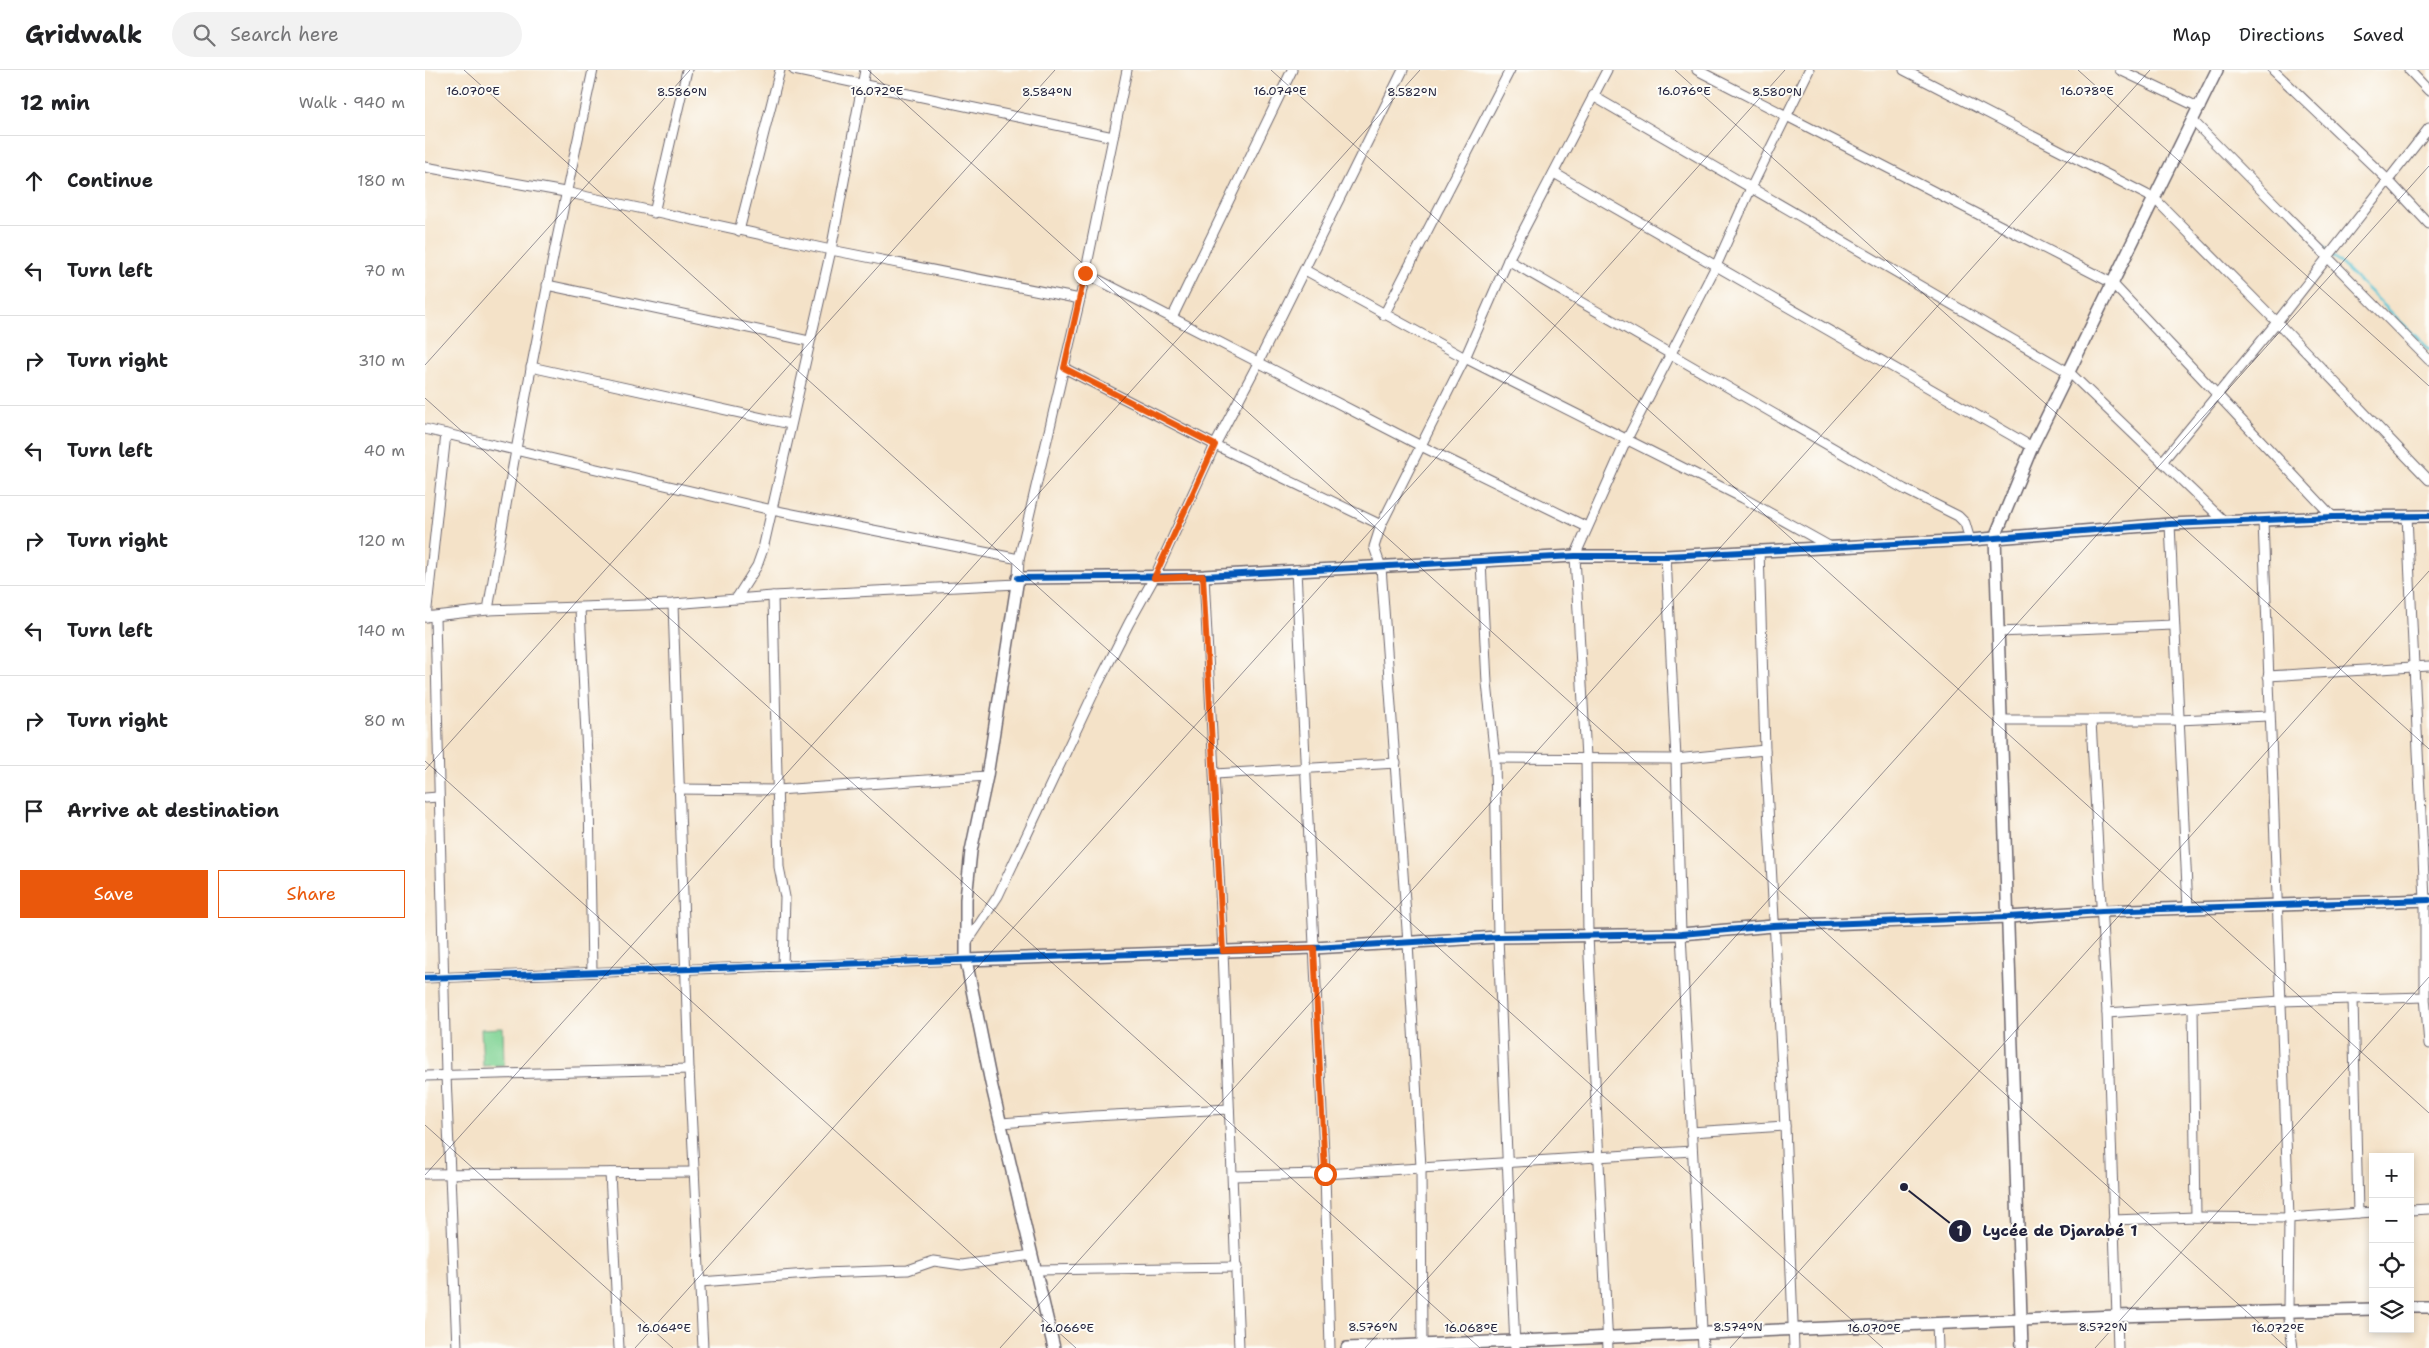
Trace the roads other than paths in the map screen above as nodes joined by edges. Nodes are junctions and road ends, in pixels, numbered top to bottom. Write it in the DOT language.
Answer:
graph roads {
  1 [pos="593,70"];
  2 [pos="687,70"];
  3 [pos="780,70"];
  4 [pos="794,70"];
  5 [pos="865,70"];
  6 [pos="1127,70"];
  7 [pos="1292,70"];
  8 [pos="1403,70"];
  9 [pos="1509,70"];
  10 [pos="1607,70"];
  11 [pos="1697,70"];
  12 [pos="1809,70"];
  13 [pos="1904,70"];
  14 [pos="2120,70"];
  15 [pos="2217,70"];
  16 [pos="2273,70"];
  17 [pos="2409,70"];
  18 [pos="863,85"];
  19 [pos="2429,91"];
  20 [pos="1593,96"];
  21 [pos="2200,108"];
  22 [pos="1785,116"];
  23 [pos="2194,122"];
  24 [pos="2429,128"];
  25 [pos="1113,137"];
  26 [pos="425,167"];
  27 [pos="1554,173"];
  28 [pos="2389,181"];
  29 [pos="1751,188"];
  30 [pos="565,192"];
  31 [pos="2155,199"];
  32 [pos="654,213"];
  33 [pos="2429,224"];
  34 [pos="739,231"];
  35 [pos="831,250"];
  36 [pos="2328,256"];
  37 [pos="1508,260"];
  38 [pos="1716,266"];
  39 [pos="1305,270"];
  40 [pos="1085,273"];
  41 [pos="2112,283"];
  42 [pos="547,285"];
  43 [pos="1080,299"];
  44 [pos="1384,315"];
  45 [pos="1172,318"];
  46 [pos="2277,322"];
  47 [pos="809,341"];
  48 [pos="1670,355"];
  49 [pos="1465,358"];
  50 [pos="2429,360"];
  51 [pos="1258,363"];
  52 [pos="531,367"];
  53 [pos="1064,368"];
  54 [pos="2070,373"];
  55 [pos="2219,394"];
  56 [pos="790,424"];
  57 [pos="425,429"];
  58 [pos="446,434"];
  59 [pos="1627,439"];
  60 [pos="1215,445"];
  61 [pos="1421,446"];
  62 [pos="2032,447"];
  63 [pos="515,449"];
  64 [pos="2162,462"];
  65 [pos="2429,480"];
  66 [pos="772,510"];
  67 [pos="2407,516"];
  68 [pos="2429,516"];
  69 [pos="2333,517"];
  70 [pos="2263,520"];
  71 [pos="2225,522"];
  72 [pos="2169,524"];
  73 [pos="1381,525"];
  74 [pos="1587,527"];
  75 [pos="1995,537"];
  76 [pos="1971,540"];
  77 [pos="1829,546"];
  78 [pos="1759,550"];
  79 [pos="1575,556"];
  80 [pos="1666,556"];
  81 [pos="1019,559"];
  82 [pos="1481,562"];
  83 [pos="1381,568"];
  84 [pos="1296,570"];
  85 [pos="1203,576"];
  86 [pos="1154,578"];
  87 [pos="1018,581"];
  88 [pos="773,596"];
  89 [pos="736,599"];
  90 [pos="673,604"];
  91 [pos="581,608"];
  92 [pos="488,610"];
  93 [pos="429,617"];
  94 [pos="2173,625"];
  95 [pos="1999,632"];
  96 [pos="2429,666"];
  97 [pos="2415,667"];
  98 [pos="2268,676"];
  99 [pos="2268,716"];
  100 [pos="2002,720"];
  101 [pos="2178,720"];
  102 [pos="2091,721"];
  103 [pos="1765,750"];
  104 [pos="1495,758"];
  105 [pos="1585,758"];
  106 [pos="1676,759"];
  107 [pos="1396,762"];
  108 [pos="1306,768"];
  109 [pos="1215,774"];
  110 [pos="987,776"];
  111 [pos="679,789"];
  112 [pos="777,790"];
  113 [pos="438,797"];
  114 [pos="425,798"];
  115 [pos="2427,900"];
  116 [pos="2277,907"];
  117 [pos="2188,909"];
  118 [pos="2102,911"];
  119 [pos="2008,917"];
  120 [pos="1773,926"];
  121 [pos="1681,934"];
  122 [pos="1588,936"];
  123 [pos="1498,937"];
  124 [pos="1408,943"];
  125 [pos="967,944"];
  126 [pos="1314,948"];
  127 [pos="1223,951"];
  128 [pos="966,960"];
  129 [pos="783,966"];
  130 [pos="687,969"];
  131 [pos="592,972"];
  132 [pos="443,977"];
  133 [pos="425,978"];
  134 [pos="2425,997"];
  135 [pos="2353,999"];
  136 [pos="2281,1000"];
  137 [pos="2193,1008"];
  138 [pos="2107,1013"];
  139 [pos="2429,1044"];
  140 [pos="689,1069"];
  141 [pos="446,1075"];
  142 [pos="425,1076"];
  143 [pos="1229,1110"];
  144 [pos="1001,1123"];
  145 [pos="1785,1126"];
  146 [pos="1691,1132"];
  147 [pos="1692,1152"];
  148 [pos="1598,1156"];
  149 [pos="1507,1163"];
  150 [pos="1421,1167"];
  151 [pos="694,1172"];
  152 [pos="451,1173"];
  153 [pos="610,1173"];
  154 [pos="425,1174"];
  155 [pos="1325,1174"];
  156 [pos="1233,1176"];
  157 [pos="2429,1209"];
  158 [pos="2414,1210"];
  159 [pos="2369,1212"];
  160 [pos="2358,1213"];
  161 [pos="2197,1217"];
  162 [pos="2289,1218"];
  163 [pos="2113,1220"];
  164 [pos="1032,1255"];
  165 [pos="1237,1268"];
  166 [pos="1036,1270"];
  167 [pos="700,1282"];
  168 [pos="2414,1307"];
  169 [pos="2429,1307"];
  170 [pos="2369,1308"];
  171 [pos="2288,1311"];
  172 [pos="2116,1316"];
  173 [pos="2021,1320"];
  174 [pos="1937,1323"];
  175 [pos="1793,1328"];
  176 [pos="1703,1333"];
  177 [pos="1608,1342"];
  178 [pos="1515,1345"];
  179 [pos="1422,1346"];
  180 [pos="457,1348"];
  181 [pos="619,1348"];
  182 [pos="703,1348"];
  183 [pos="1054,1348"];
  184 [pos="1239,1348"];
  185 [pos="1330,1348"];
  186 [pos="1347,1348"];
  187 [pos="1703,1348"];
  188 [pos="1794,1348"];
  189 [pos="1938,1348"];
  190 [pos="2022,1348"];
  191 [pos="2118,1348"];
  192 [pos="2293,1348"];
  1 -- 30 [label="street"];
  2 -- 32 [label="street"];
  3 -- 34 [label="street"];
  4 -- 18 [label="street"];
  5 -- 18 [label="street"];
  6 -- 25 [label="street"];
  7 -- 45 [label="street"];
  8 -- 39 [label="street"];
  9 -- 44 [label="street"];
  10 -- 20 [label="street"];
  11 -- 22 [label="street"];
  12 -- 22 [label="street"];
  13 -- 31 [label="street"];
  14 -- 21 [label="street"];
  15 -- 21 [label="street"];
  16 -- 28 [label="street"];
  17 -- 19 [label="street"];
  18 -- 25 [label="street"];
  18 -- 35 [label="street"];
  20 -- 27 [label="street"];
  20 -- 29 [label="street"];
  21 -- 23 [label="street"];
  22 -- 29 [label="street"];
  22 -- 41 [label="street"];
  23 -- 31 [label="street"];
  23 -- 36 [label="street"];
  24 -- 28 [label="street"];
  25 -- 40 [label="street"];
  26 -- 30 [label="street"];
  27 -- 37 [label="street"];
  27 -- 38 [label="street"];
  28 -- 33 [label="street"];
  28 -- 36 [label="street"];
  29 -- 38 [label="street"];
  29 -- 54 [label="street"];
  30 -- 32 [label="street"];
  30 -- 42 [label="street"];
  31 -- 41 [label="street"];
  31 -- 46 [label="street"];
  32 -- 34 [label="street"];
  34 -- 35 [label="street"];
  35 -- 43 [label="street"];
  35 -- 47 [label="street"];
  36 -- 46 [label="street"];
  36 -- 50 [label="street"];
  37 -- 48 [label="street"];
  37 -- 49 [label="street"];
  38 -- 48 [label="street"];
  38 -- 62 [label="street"];
  39 -- 44 [label="street"];
  39 -- 51 [label="street"];
  40 -- 43 [label="street"];
  40 -- 45 [label="street"];
  41 -- 54 [label="street"];
  41 -- 55 [label="street"];
  42 -- 47 [label="street"];
  42 -- 52 [label="street"];
  43 -- 53 [label="street"];
  44 -- 49 [label="street"];
  45 -- 51 [label="street"];
  46 -- 55 [label="street"];
  46 -- 65 [label="street"];
  47 -- 56 [label="street"];
  48 -- 59 [label="street"];
  48 -- 76 [label="street"];
  49 -- 59 [label="street"];
  49 -- 61 [label="street"];
  51 -- 60 [label="street"];
  51 -- 61 [label="street"];
  52 -- 56 [label="street"];
  52 -- 63 [label="street"];
  53 -- 60 [label="street"];
  53 -- 81 [label="street"];
  54 -- 62 [label="street"];
  54 -- 64 [label="street"];
  55 -- 64 [label="street"];
  55 -- 69 [label="street"];
  56 -- 66 [label="street"];
  57 -- 58 [label="street"];
  58 -- 63 [label="street"];
  58 -- 93 [label="street"];
  59 -- 74 [label="street"];
  59 -- 77 [label="street"];
  60 -- 73 [label="street"];
  60 -- 86 [label="street"];
  61 -- 73 [label="street"];
  61 -- 74 [label="street"];
  62 -- 75 [label="street"];
  63 -- 66 [label="street"];
  63 -- 92 [label="street"];
  64 -- 71 [label="street"];
  66 -- 81 [label="street"];
  66 -- 89 [label="street"];
  67 -- 68 [label="street"];
  67 -- 69 [label="street"];
  67 -- 97 [label="street"];
  69 -- 70 [label="street"];
  70 -- 71 [label="street"];
  70 -- 98 [label="street"];
  71 -- 72 [label="street"];
  72 -- 75 [label="street"];
  72 -- 94 [label="street"];
  73 -- 83 [label="street"];
  74 -- 79 [label="street"];
  75 -- 76 [label="street"];
  75 -- 95 [label="street"];
  76 -- 77 [label="street"];
  77 -- 78 [label="street"];
  78 -- 80 [label="street"];
  78 -- 103 [label="street"];
  79 -- 80 [label="street"];
  79 -- 82 [label="street"];
  79 -- 105 [label="street"];
  80 -- 106 [label="street"];
  81 -- 87 [label="street"];
  82 -- 83 [label="street"];
  82 -- 104 [label="street"];
  83 -- 84 [label="street"];
  83 -- 107 [label="street"];
  84 -- 85 [label="street"];
  84 -- 108 [label="street"];
  85 -- 86 [label="street"];
  85 -- 109 [label="street"];
  86 -- 87 [label="street"];
  86 -- 125 [label="street"];
  87 -- 88 [label="street"];
  87 -- 110 [label="street"];
  88 -- 89 [label="street"];
  88 -- 112 [label="street"];
  89 -- 90 [label="street"];
  90 -- 91 [label="street"];
  90 -- 111 [label="street"];
  91 -- 92 [label="street"];
  91 -- 131 [label="street"];
  92 -- 93 [label="street"];
  93 -- 113 [label="street"];
  94 -- 95 [label="street"];
  94 -- 101 [label="street"];
  95 -- 100 [label="street"];
  96 -- 97 [label="street"];
  97 -- 98 [label="street"];
  97 -- 115 [label="street"];
  98 -- 99 [label="street"];
  99 -- 101 [label="street"];
  99 -- 116 [label="street"];
  100 -- 102 [label="street"];
  100 -- 119 [label="street"];
  101 -- 102 [label="street"];
  101 -- 117 [label="street"];
  102 -- 118 [label="street"];
  103 -- 106 [label="street"];
  103 -- 120 [label="street"];
  104 -- 105 [label="street"];
  104 -- 123 [label="street"];
  105 -- 106 [label="street"];
  105 -- 122 [label="street"];
  106 -- 121 [label="street"];
  107 -- 108 [label="street"];
  107 -- 124 [label="street"];
  108 -- 109 [label="street"];
  108 -- 126 [label="street"];
  109 -- 127 [label="street"];
  110 -- 112 [label="street"];
  110 -- 125 [label="street"];
  111 -- 112 [label="street"];
  111 -- 130 [label="street"];
  112 -- 129 [label="street"];
  113 -- 114 [label="street"];
  113 -- 132 [label="street"];
  115 -- 116 [label="street"];
  115 -- 134 [label="street"];
  116 -- 117 [label="street"];
  116 -- 136 [label="street"];
  117 -- 118 [label="street"];
  118 -- 119 [label="street"];
  118 -- 138 [label="street"];
  119 -- 120 [label="street"];
  119 -- 173 [label="street"];
  120 -- 121 [label="street"];
  120 -- 145 [label="street"];
  121 -- 122 [label="street"];
  121 -- 146 [label="street"];
  122 -- 123 [label="street"];
  122 -- 148 [label="street"];
  123 -- 124 [label="street"];
  123 -- 149 [label="street"];
  124 -- 126 [label="street"];
  124 -- 150 [label="street"];
  125 -- 128 [label="street"];
  126 -- 127 [label="street"];
  126 -- 155 [label="street"];
  127 -- 128 [label="street"];
  127 -- 143 [label="street"];
  128 -- 129 [label="street"];
  128 -- 144 [label="street"];
  129 -- 130 [label="street"];
  130 -- 131 [label="street"];
  130 -- 140 [label="street"];
  131 -- 132 [label="street"];
  132 -- 133 [label="street"];
  132 -- 141 [label="street"];
  134 -- 135 [label="street"];
  134 -- 139 [label="street"];
  135 -- 136 [label="street"];
  135 -- 160 [label="street"];
  136 -- 137 [label="street"];
  136 -- 162 [label="street"];
  137 -- 138 [label="street"];
  137 -- 161 [label="street"];
  138 -- 163 [label="street"];
  140 -- 141 [label="street"];
  140 -- 151 [label="street"];
  141 -- 142 [label="street"];
  141 -- 152 [label="street"];
  143 -- 144 [label="street"];
  143 -- 156 [label="street"];
  144 -- 164 [label="street"];
  145 -- 146 [label="street"];
  145 -- 175 [label="street"];
  146 -- 147 [label="street"];
  147 -- 148 [label="street"];
  147 -- 176 [label="street"];
  148 -- 149 [label="street"];
  148 -- 177 [label="street"];
  149 -- 150 [label="street"];
  149 -- 178 [label="street"];
  150 -- 155 [label="street"];
  150 -- 179 [label="street"];
  151 -- 153 [label="street"];
  151 -- 167 [label="street"];
  152 -- 153 [label="street"];
  152 -- 154 [label="street"];
  152 -- 180 [label="street"];
  153 -- 181 [label="street"];
  155 -- 156 [label="street"];
  155 -- 185 [label="street"];
  156 -- 165 [label="street"];
  157 -- 158 [label="street"];
  159 -- 160 [label="street"];
  160 -- 162 [label="street"];
  161 -- 162 [label="street"];
  161 -- 163 [label="street"];
  162 -- 171 [label="street"];
  163 -- 172 [label="street"];
  164 -- 166 [label="street"];
  164 -- 167 [label="street"];
  165 -- 166 [label="street"];
  165 -- 184 [label="street"];
  166 -- 183 [label="street"];
  167 -- 182 [label="street"];
  168 -- 169 [label="street"];
  170 -- 171 [label="street"];
  171 -- 172 [label="street"];
  171 -- 192 [label="street"];
  172 -- 173 [label="street"];
  172 -- 191 [label="street"];
  173 -- 174 [label="street"];
  173 -- 190 [label="street"];
  174 -- 175 [label="street"];
  174 -- 189 [label="street"];
  175 -- 176 [label="street"];
  175 -- 188 [label="street"];
  176 -- 177 [label="street"];
  176 -- 187 [label="street"];
  177 -- 178 [label="street"];
  178 -- 179 [label="street"];
  179 -- 186 [label="street"];
}
